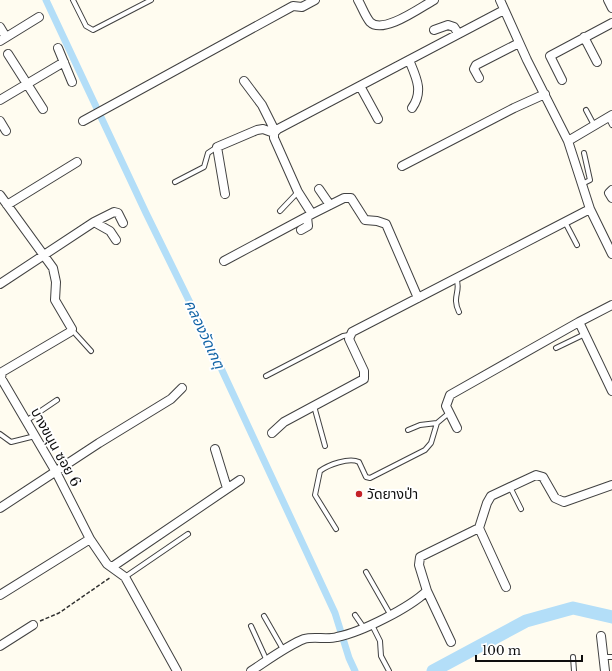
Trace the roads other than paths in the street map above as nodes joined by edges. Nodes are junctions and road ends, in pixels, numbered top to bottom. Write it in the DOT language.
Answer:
graph roads {
  1 [pos="73,0"];
  2 [pos="151,0"];
  3 [pos="315,0"];
  4 [pos="358,0"];
  5 [pos="434,0"];
  6 [pos="500,0"];
  7 [pos="608,0"];
  8 [pos="292,3"];
  9 [pos="612,8"];
  10 [pos="504,10"];
  11 [pos="40,17"];
  12 [pos="612,23"];
  13 [pos="0,27"];
  14 [pos="434,30"];
  15 [pos="458,33"];
  16 [pos="584,37"];
  17 [pos="3,39"];
  18 [pos="519,43"];
  19 [pos="58,48"];
  20 [pos="8,54"];
  21 [pos="409,60"];
  22 [pos="64,62"];
  23 [pos="597,62"];
  24 [pos="479,78"];
  25 [pos="562,80"];
  26 [pos="244,81"];
  27 [pos="72,82"];
  28 [pos="28,85"];
  29 [pos="360,86"];
  30 [pos="545,94"];
  31 [pos="0,100"];
  32 [pos="412,108"];
  33 [pos="43,110"];
  34 [pos="586,110"];
  35 [pos="378,118"];
  36 [pos="611,119"];
  37 [pos="0,121"];
  38 [pos="83,121"];
  39 [pos="594,126"];
  40 [pos="6,131"];
  41 [pos="275,132"];
  42 [pos="568,141"];
  43 [pos="217,147"];
  44 [pos="584,153"];
  45 [pos="77,162"];
  46 [pos="402,166"];
  47 [pos="175,182"];
  48 [pos="582,184"];
  49 [pos="319,189"];
  50 [pos="612,190"];
  51 [pos="298,192"];
  52 [pos="225,194"];
  53 [pos="0,195"];
  54 [pos="612,198"];
  55 [pos="7,205"];
  56 [pos="330,205"];
  57 [pos="590,209"];
  58 [pos="280,211"];
  59 [pos="310,216"];
  60 [pos="94,222"];
  61 [pos="565,222"];
  62 [pos="122,223"];
  63 [pos="301,230"];
  64 [pos="116,240"];
  65 [pos="577,245"];
  66 [pos="612,254"];
  67 [pos="44,256"];
  68 [pos="224,261"];
  69 [pos="456,278"];
  70 [pos="0,284"];
  71 [pos="418,298"];
  72 [pos="612,305"];
  73 [pos="459,312"];
  74 [pos="579,322"];
  75 [pos="72,330"];
  76 [pos="585,334"];
  77 [pos="349,335"];
  78 [pos="556,348"];
  79 [pos="91,351"];
  80 [pos="266,376"];
  81 [pos="182,388"];
  82 [pos="612,391"];
  83 [pos="58,400"];
  84 [pos="314,406"];
  85 [pos="449,413"];
  86 [pos="26,420"];
  87 [pos="437,423"];
  88 [pos="457,428"];
  89 [pos="408,430"];
  90 [pos="272,433"];
  91 [pos="0,434"];
  92 [pos="36,436"];
  93 [pos="325,446"];
  94 [pos="215,449"];
  95 [pos="56,470"];
  96 [pos="240,480"];
  97 [pos="612,485"];
  98 [pos="510,487"];
  99 [pos="227,488"];
  100 [pos="0,508"];
  101 [pos="521,509"];
  102 [pos="336,528"];
  103 [pos="479,528"];
  104 [pos="188,534"];
  105 [pos="90,539"];
  106 [pos="119,572"];
  107 [pos="366,572"];
  108 [pos="506,587"];
  109 [pos="427,590"];
  110 [pos="0,595"];
  111 [pos="390,614"];
  112 [pos="355,615"];
  113 [pos="264,616"];
  114 [pos="34,624"];
  115 [pos="372,624"];
  116 [pos="251,626"];
  117 [pos="364,628"];
  118 [pos="601,636"];
  119 [pos="451,642"];
  120 [pos="0,646"];
  121 [pos="284,651"];
  122 [pos="573,657"];
  123 [pos="603,657"];
  124 [pos="612,657"];
  125 [pos="267,661"];
  126 [pos="177,671"];
  127 [pos="250,671"];
  128 [pos="389,671"];
  129 [pos="574,671"];
  130 [pos="605,671"];
  1 -- 2 [label="lane"];
  3 -- 8 [label="street"];
  4 -- 5 [label="street"];
  6 -- 10 [label="street"];
  7 -- 9 [label="street"];
  8 -- 38 [label="street"];
  10 -- 15 [label="street"];
  10 -- 18 [label="street"];
  11 -- 17 [label="street"];
  12 -- 16 [label="street"];
  13 -- 17 [label="street"];
  14 -- 15 [label="street"];
  15 -- 21 [label="street"];
  16 -- 23 [label="street"];
  16 -- 25 [label="street"];
  18 -- 24 [label="street"];
  18 -- 30 [label="street"];
  19 -- 22 [label="street"];
  20 -- 28 [label="street"];
  21 -- 29 [label="street"];
  21 -- 32 [label="street"];
  22 -- 27 [label="street"];
  22 -- 28 [label="street"];
  26 -- 41 [label="street"];
  28 -- 31 [label="street"];
  28 -- 33 [label="street"];
  29 -- 35 [label="street"];
  29 -- 41 [label="street"];
  30 -- 42 [label="street"];
  30 -- 46 [label="street"];
  34 -- 39 [label="lane"];
  36 -- 39 [label="street"];
  37 -- 40 [label="street"];
  39 -- 42 [label="street"];
  41 -- 43 [label="street"];
  41 -- 51 [label="street"];
  42 -- 48 [label="street"];
  43 -- 47 [label="lane"];
  43 -- 52 [label="street"];
  44 -- 48 [label="lane"];
  45 -- 55 [label="street"];
  48 -- 57 [label="street"];
  49 -- 56 [label="street"];
  50 -- 54 [label="street"];
  51 -- 58 [label="lane"];
  51 -- 59 [label="street"];
  53 -- 55 [label="street"];
  55 -- 67 [label="street"];
  56 -- 59 [label="street"];
  56 -- 71 [label="street"];
  57 -- 61 [label="street"];
  57 -- 66 [label="street"];
  59 -- 63 [label="street"];
  59 -- 68 [label="street"];
  60 -- 62 [label="street"];
  60 -- 64 [label="street"];
  60 -- 67 [label="street"];
  61 -- 65 [label="lane"];
  61 -- 69 [label="street"];
  67 -- 70 [label="street"];
  67 -- 75 [label="street"];
  69 -- 71 [label="street"];
  69 -- 73 [label="lane"];
  71 -- 77 [label="street"];
  72 -- 74 [label="street"];
  74 -- 76 [label="street"];
  74 -- 85 [label="street"];
  75 -- 79 [label="lane"];
  75 -- 86 [label="street, บางขนุน ซอย 6"];
  76 -- 78 [label="lane"];
  76 -- 82 [label="street"];
  77 -- 80 [label="lane"];
  77 -- 84 [label="street"];
  81 -- 95 [label="street"];
  83 -- 86 [label="lane"];
  84 -- 90 [label="street"];
  84 -- 93 [label="lane"];
  85 -- 87 [label="lane"];
  85 -- 88 [label="street"];
  86 -- 92 [label="street, บางขนุน ซอย 6"];
  87 -- 89 [label="lane"];
  87 -- 102 [label="lane"];
  91 -- 92 [label="lane"];
  92 -- 95 [label="street, บางขนุน ซอย 6"];
  94 -- 99 [label="street"];
  95 -- 100 [label="street"];
  95 -- 105 [label="street, บางขนุน ซอย 6"];
  96 -- 99 [label="street"];
  97 -- 98 [label="street"];
  98 -- 101 [label="lane"];
  98 -- 103 [label="street"];
  99 -- 106 [label="street"];
  103 -- 108 [label="street"];
  103 -- 109 [label="street"];
  104 -- 106 [label="lane"];
  105 -- 106 [label="street, บางขนุน ซอย 6"];
  105 -- 110 [label="street"];
  106 -- 126 [label="street, บางขนุน ซอย 6"];
  107 -- 111 [label="lane"];
  109 -- 111 [label="street"];
  109 -- 119 [label="street"];
  111 -- 115 [label="street"];
  112 -- 117 [label="lane"];
  113 -- 121 [label="lane"];
  114 -- 120 [label="street"];
  115 -- 117 [label="street"];
  115 -- 128 [label="lane"];
  116 -- 125 [label="lane"];
  117 -- 121 [label="street"];
  118 -- 123 [label="street"];
  121 -- 125 [label="street"];
  122 -- 129 [label="lane"];
  123 -- 124 [label="lane"];
  123 -- 130 [label="street"];
  125 -- 127 [label="street"];
}
